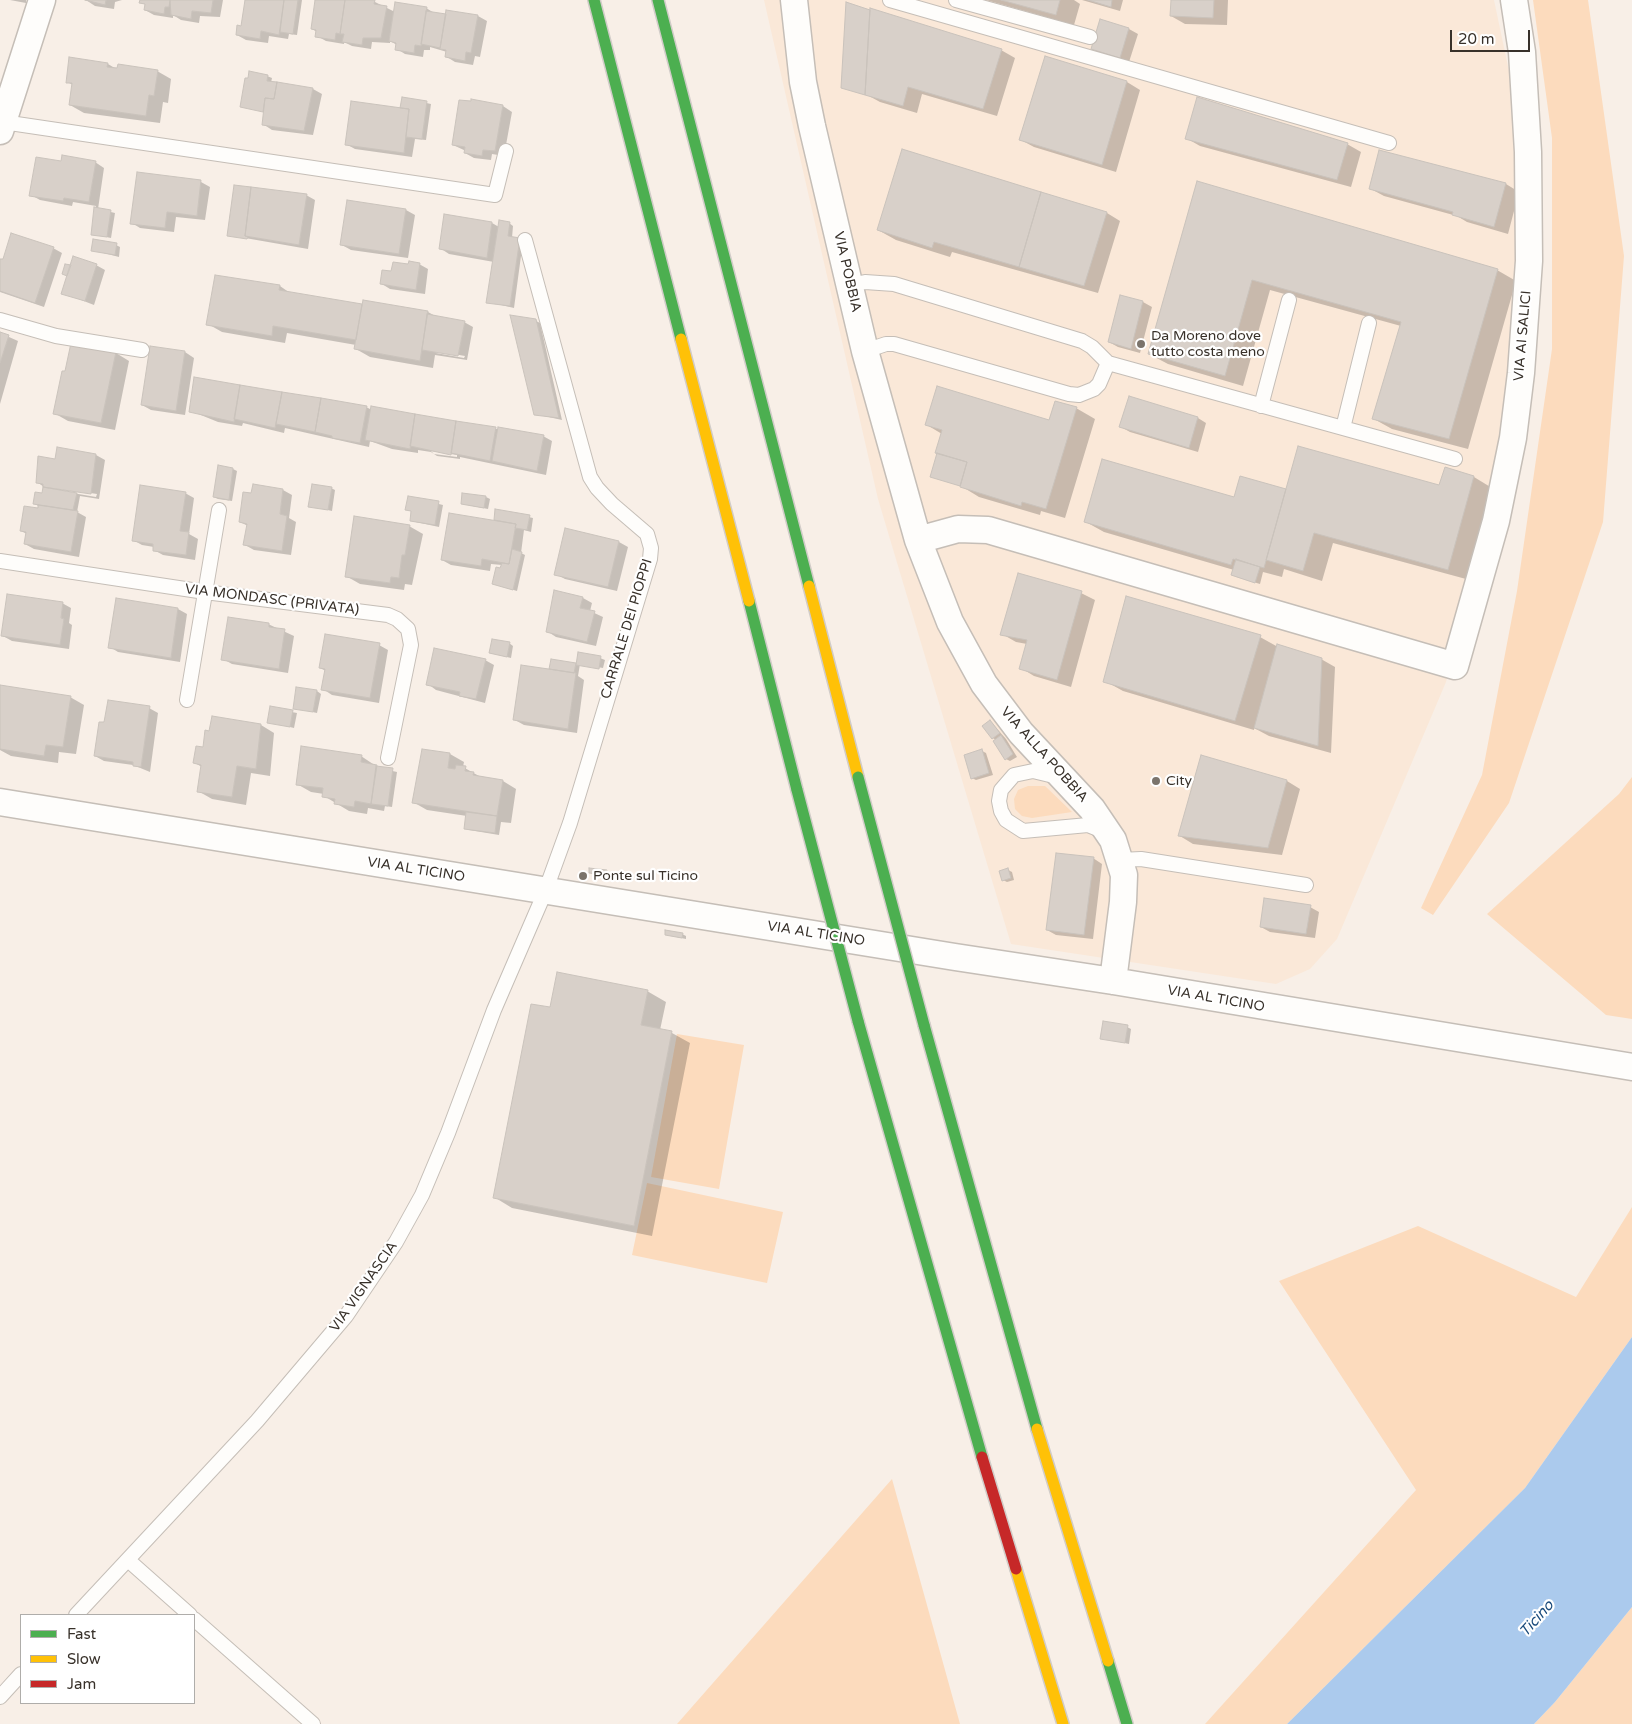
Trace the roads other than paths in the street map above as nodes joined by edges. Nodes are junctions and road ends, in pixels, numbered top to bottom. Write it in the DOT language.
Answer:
graph roads {
  1 [pos="42,0"];
  2 [pos="594,0"];
  3 [pos="658,0"];
  4 [pos="665,0"];
  5 [pos="794,0"];
  6 [pos="890,0"];
  7 [pos="956,0"];
  8 [pos="1514,0"];
  9 [pos="1090,38"];
  10 [pos="683,96"];
  11 [pos="1,127"];
  12 [pos="1389,142"];
  13 [pos="506,151"];
  14 [pos="525,240"];
  15 [pos="850,285"];
  16 [pos="1289,300"];
  17 [pos="0,320"];
  18 [pos="1369,323"];
  19 [pos="142,350"];
  20 [pos="866,351"];
  21 [pos="1108,363"];
  22 [pos="1261,406"];
  23 [pos="1343,428"];
  24 [pos="1454,459"];
  25 [pos="219,510"];
  26 [pos="918,540"];
  27 [pos="0,561"];
  28 [pos="205,592"];
  29 [pos="187,700"];
  30 [pos="388,758"];
  31 [pos="1063,778"];
  32 [pos="0,802"];
  33 [pos="1117,850"];
  34 [pos="1306,885"];
  35 [pos="545,892"];
  36 [pos="1113,981"];
  37 [pos="1632,1067"];
  38 [pos="128,1560"];
  39 [pos="77,1614"];
  40 [pos="189,1614"];
  41 [pos="195,1620"];
  42 [pos="20,1675"];
  43 [pos="0,1697"];
  44 [pos="313,1724"];
  45 [pos="1063,1724"];
  46 [pos="1128,1724"];
  1 -- 11 [label="street"];
  2 -- 45 [label="highway, bridge"];
  3 -- 10 [label="highway"];
  4 -- 10 [label="highway"];
  5 -- 15 [label="street, VIA POBBIA"];
  6 -- 12 [label="lane"];
  7 -- 9 [label="lane"];
  8 -- 26 [label="street, VIA AI SALICI"];
  10 -- 46 [label="highway, bridge"];
  11 -- 13 [label="lane"];
  14 -- 35 [label="lane, CARRALE DEI PIOPPI"];
  15 -- 20 [label="street, VIA POBBIA"];
  15 -- 21 [label="lane"];
  16 -- 22 [label="lane"];
  17 -- 19 [label="lane"];
  18 -- 23 [label="lane"];
  20 -- 21 [label="lane"];
  20 -- 26 [label="street, VIA POBBIA"];
  21 -- 22 [label="lane"];
  22 -- 23 [label="lane"];
  23 -- 24 [label="lane"];
  25 -- 28 [label="lane"];
  26 -- 31 [label="street, VIA ALLA POBBIA"];
  27 -- 28 [label="lane, VIA MONDASC (PRIVATA)"];
  28 -- 29 [label="lane"];
  28 -- 30 [label="lane, VIA MONDASC (PRIVATA)"];
  31 -- 33 [label="street, VIA ALLA POBBIA"];
  31 -- 33 [label="lane"];
  32 -- 35 [label="street, VIA AL TICINO"];
  33 -- 34 [label="lane"];
  33 -- 36 [label="street, VIA ALLA POBBIA"];
  35 -- 36 [label="street, VIA AL TICINO"];
  35 -- 38 [label="lane, VIA VIGNASCIA"];
  36 -- 37 [label="street, VIA AL TICINO"];
  38 -- 39 [label="lane, VIA VIGNASCIA"];
  38 -- 40 [label="lane"];
  41 -- 44 [label="lane"];
  42 -- 43 [label="lane"];
}
